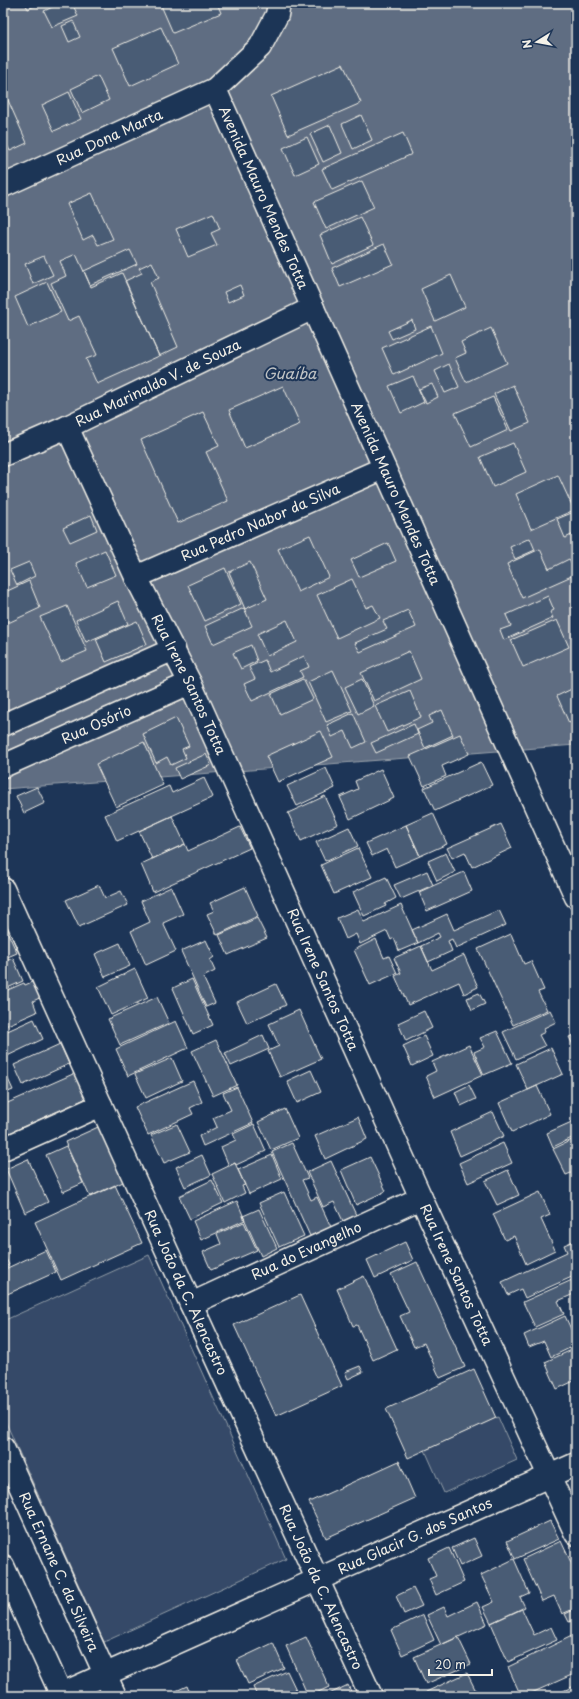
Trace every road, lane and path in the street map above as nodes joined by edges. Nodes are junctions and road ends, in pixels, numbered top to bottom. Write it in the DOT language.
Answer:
graph roads {
  1 [pos="279,3"];
  2 [pos="215,89"];
  3 [pos="3,186"];
  4 [pos="313,308"];
  5 [pos="67,427"];
  6 [pos="3,456"];
  7 [pos="384,468"];
  8 [pos="136,577"];
  9 [pos="174,649"];
  10 [pos="190,682"];
  11 [pos="3,725"];
  12 [pos="3,766"];
  13 [pos="3,889"];
  14 [pos="576,897"];
  15 [pos="101,1105"];
  16 [pos="3,1149"];
  17 [pos="421,1198"];
  18 [pos="191,1304"];
  19 [pos="3,1448"];
  20 [pos="576,1464"];
  21 [pos="549,1476"];
  22 [pos="576,1534"];
  23 [pos="3,1566"];
  24 [pos="317,1580"];
  25 [pos="106,1674"];
  26 [pos="60,1695"];
  27 [pos="116,1696"];
  28 [pos="371,1696"];
  1 -- 2 [label="street, Rua Dona Marta"];
  2 -- 3 [label="street, Rua Dona Marta"];
  2 -- 4 [label="street, Avenida Mauro Mendes Totta"];
  4 -- 5 [label="street, Rua Marinaldo V. de Souza"];
  4 -- 7 [label="street, Avenida Mauro Mendes Totta"];
  5 -- 6 [label="street, Rua Marinaldo V. de Souza"];
  5 -- 8 [label="street, Rua Irene Santos Totta"];
  7 -- 8 [label="street, Rua Pedro Nabor da Silva"];
  7 -- 14 [label="street, Avenida Mauro Mendes Totta"];
  8 -- 9 [label="street, Rua Irene Santos Totta"];
  9 -- 10 [label="street, Rua Irene Santos Totta"];
  9 -- 11 [label="street"];
  10 -- 12 [label="street, Rua Osório"];
  10 -- 17 [label="street, Rua Irene Santos Totta"];
  13 -- 15 [label="street, Rua João da C. Alencastro"];
  15 -- 16 [label="street"];
  15 -- 18 [label="street, Rua João da C. Alencastro"];
  17 -- 18 [label="street, Rua do Evangelho"];
  17 -- 21 [label="street, Rua Irene Santos Totta"];
  18 -- 24 [label="street, Rua João da C. Alencastro"];
  19 -- 25 [label="street, Rua Ernane C. da Silveira"];
  20 -- 21 [label="street, Rua Glacir G. dos Santos"];
  21 -- 22 [label="street, Rua Irene Santos Totta"];
  21 -- 24 [label="street, Rua Glacir G. dos Santos"];
  23 -- 26 [label="street"];
  24 -- 25 [label="street, Rua Glacir G. dos Santos"];
  24 -- 28 [label="street, Rua João da C. Alencastro"];
  25 -- 26 [label="street, Rua Glacir G. dos Santos"];
  25 -- 27 [label="street, Rua Ernane C. da Silveira"];
}
